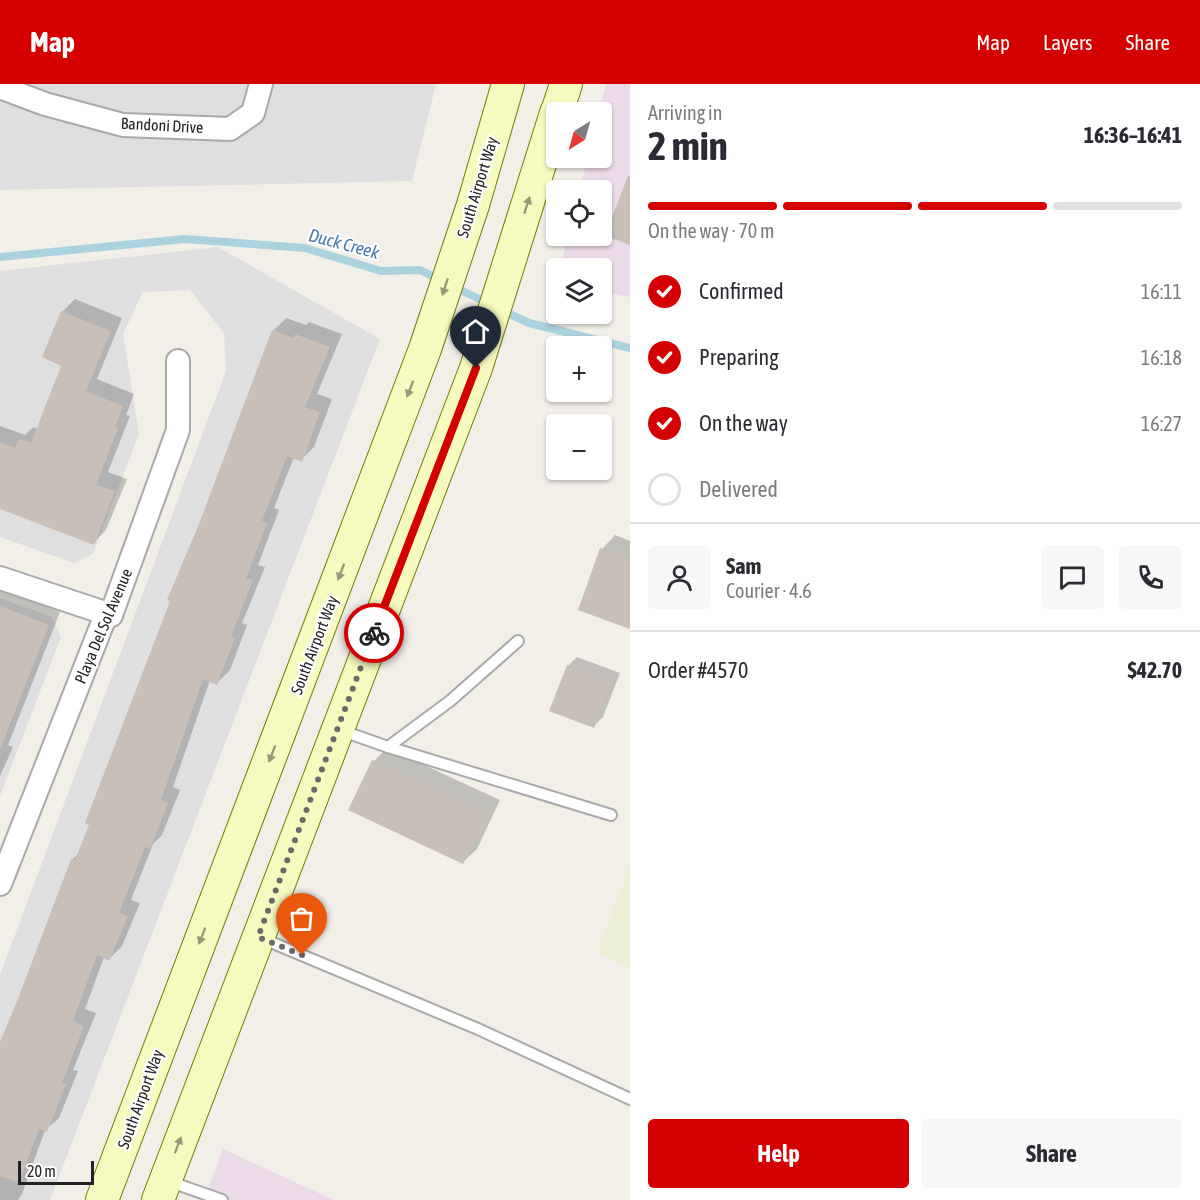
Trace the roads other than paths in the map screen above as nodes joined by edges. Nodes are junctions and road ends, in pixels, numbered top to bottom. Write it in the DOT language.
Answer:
graph roads {
  1 [pos="261,84"];
  2 [pos="508,84"];
  3 [pos="566,84"];
  4 [pos="0,87"];
  5 [pos="560,102"];
  6 [pos="546,145"];
  7 [pos="178,361"];
  8 [pos="0,578"];
  9 [pos="111,615"];
  10 [pos="518,641"];
  11 [pos="337,729"];
  12 [pos="388,747"];
  13 [pos="611,814"];
  14 [pos="0,884"];
  15 [pos="258,937"];
  16 [pos="630,1100"];
  17 [pos="161,1190"];
  18 [pos="102,1200"];
  19 [pos="222,1200"];
  1 -- 4 [label="street, Bandoni Drive"];
  2 -- 18 [label="main road, South Airport Way, one-way"];
  3 -- 5 [label="main road"];
  11 -- 6 [label="main road, one-way"];
  7 -- 9 [label="street, Playa Del Sol Avenue"];
  8 -- 9 [label="street"];
  9 -- 14 [label="street, Playa Del Sol Avenue"];
  10 -- 12 [label="lane"];
  11 -- 12 [label="lane"];
  11 -- 15 [label="main road"];
  12 -- 13 [label="lane"];
  15 -- 16 [label="lane"];
  17 -- 15 [label="main road, one-way"];
  17 -- 19 [label="lane"];
}
